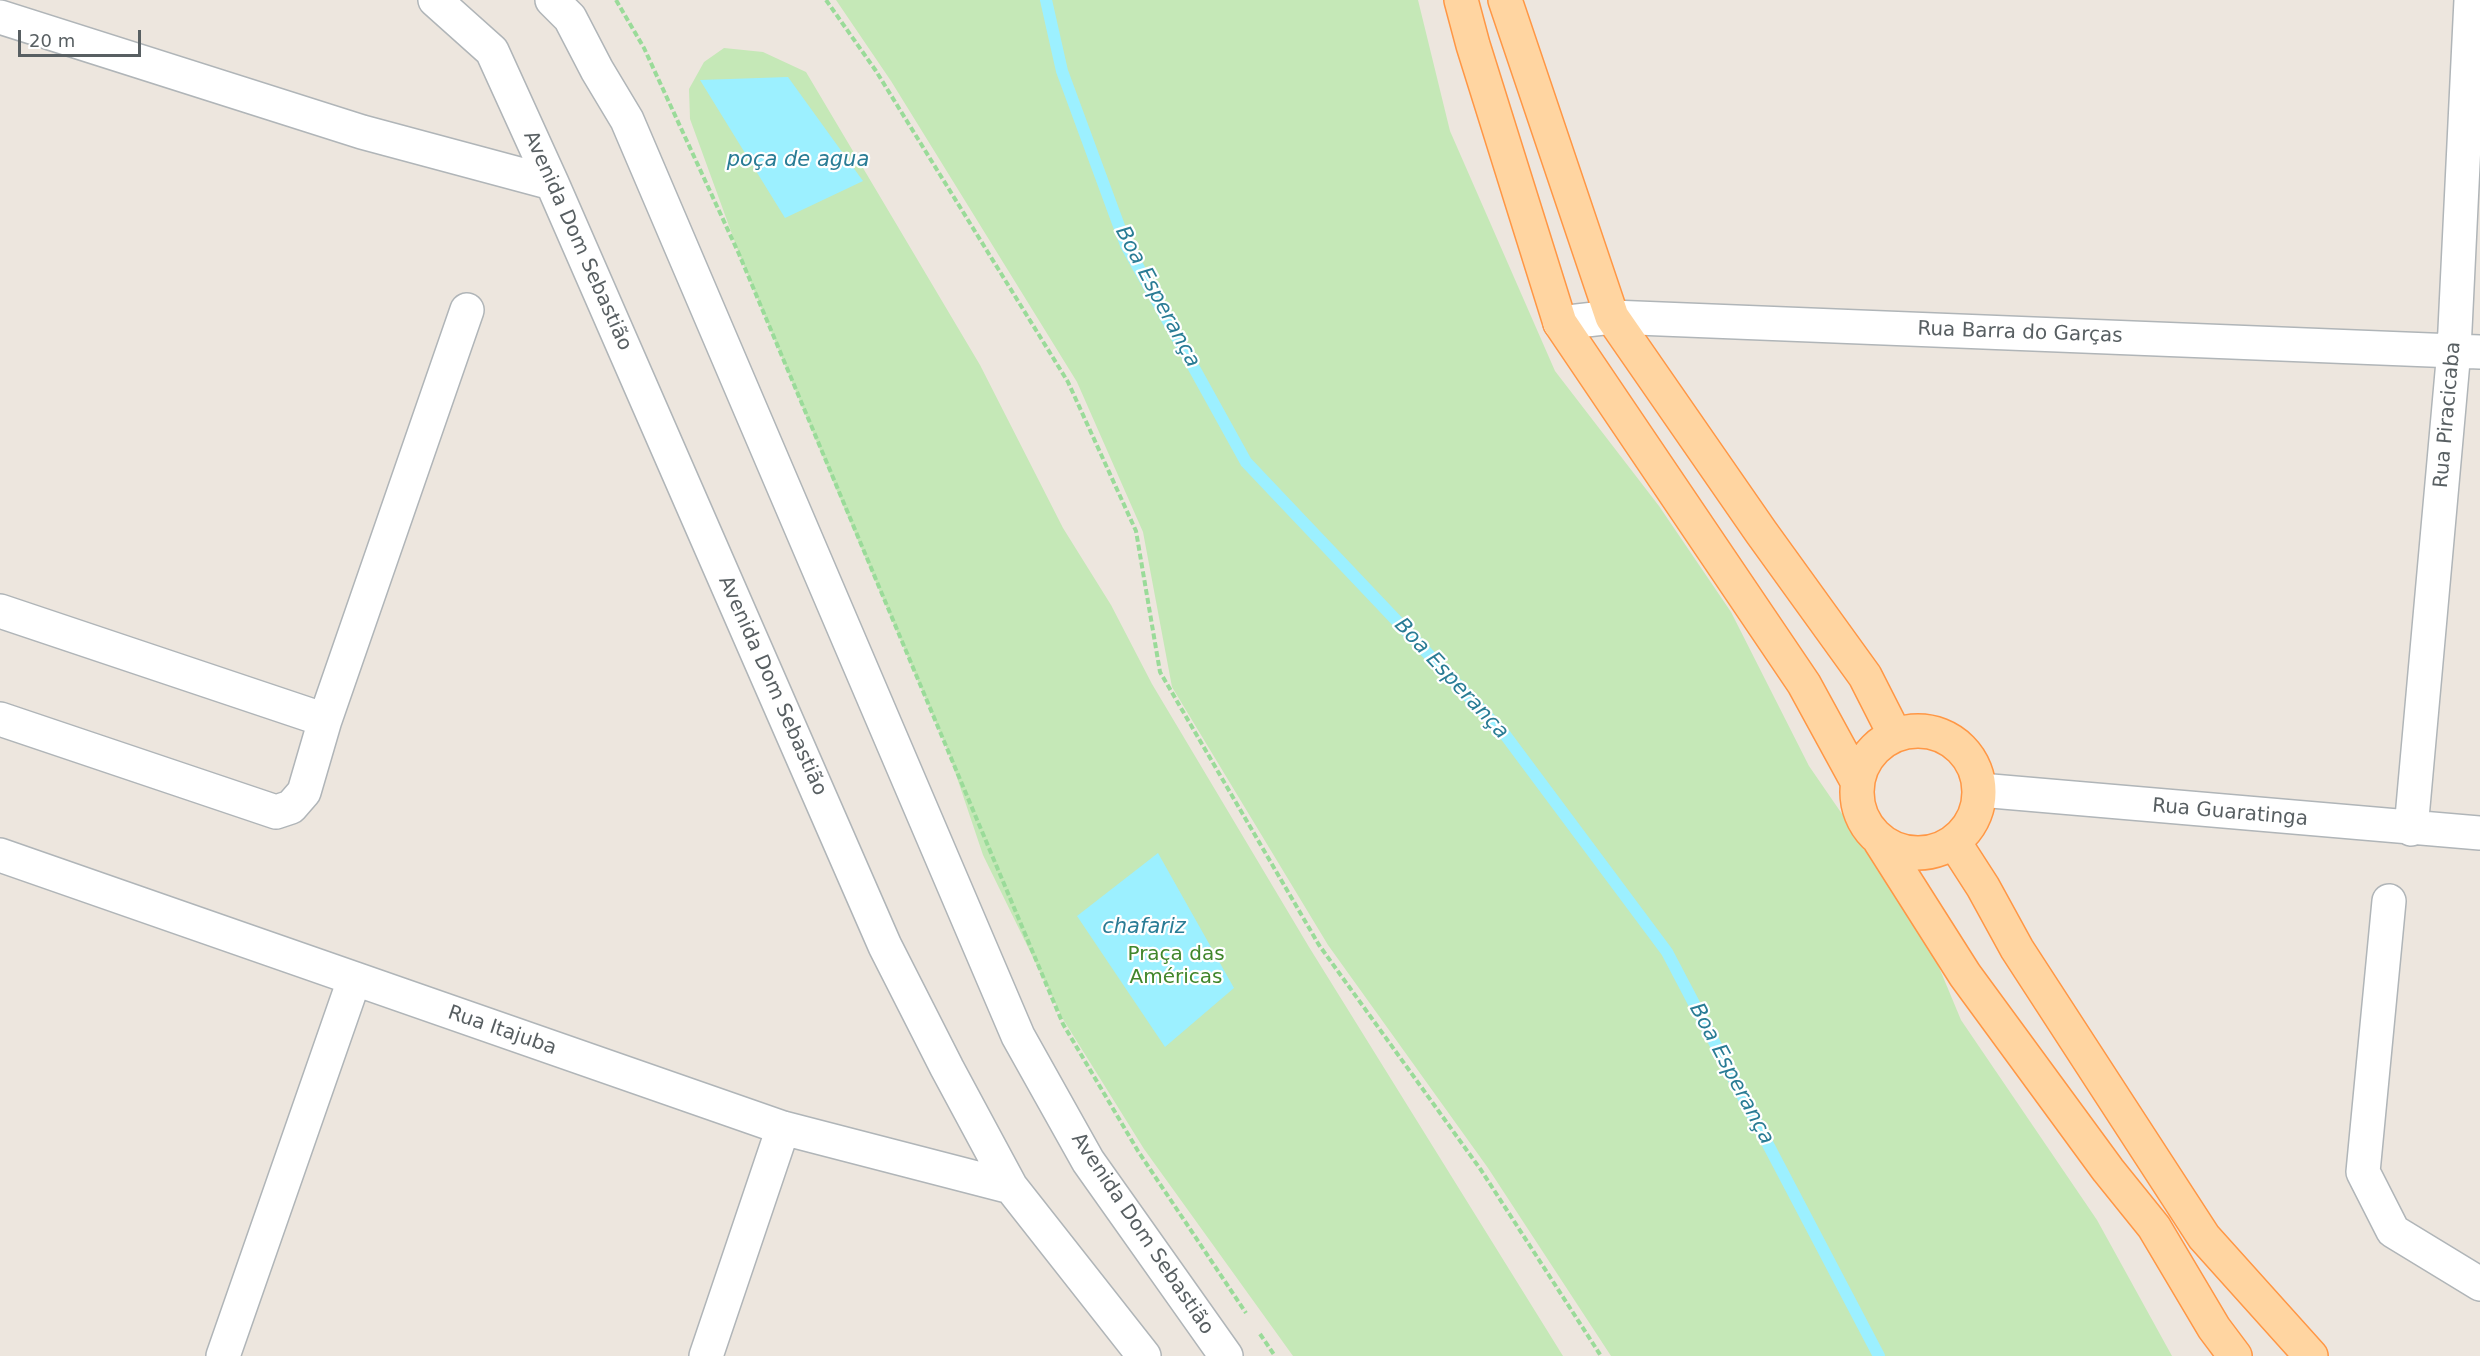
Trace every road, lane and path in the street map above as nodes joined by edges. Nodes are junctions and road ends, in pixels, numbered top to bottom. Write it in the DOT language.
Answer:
graph roads {
  1 [pos="435,0"];
  2 [pos="552,0"];
  3 [pos="616,0"];
  4 [pos="826,0"];
  5 [pos="1461,0"];
  6 [pos="1505,0"];
  7 [pos="2471,0"];
  8 [pos="0,17"];
  9 [pos="552,183"];
  10 [pos="467,310"];
  11 [pos="1612,317"];
  12 [pos="1560,323"];
  13 [pos="2467,351"];
  14 [pos="0,611"];
  15 [pos="0,719"];
  16 [pos="326,720"];
  17 [pos="1895,735"];
  18 [pos="1857,781"];
  19 [pos="1980,790"];
  20 [pos="2411,829"];
  21 [pos="2480,833"];
  22 [pos="1880,841"];
  23 [pos="1954,842"];
  24 [pos="0,855"];
  25 [pos="2389,901"];
  26 [pos="354,980"];
  27 [pos="783,1128"];
  28 [pos="1011,1187"];
  29 [pos="2480,1284"];
  30 [pos="1249,1317"];
  31 [pos="1255,1327"];
  32 [pos="223,1356"];
  33 [pos="706,1356"];
  34 [pos="1144,1356"];
  35 [pos="1226,1356"];
  36 [pos="1275,1356"];
  37 [pos="1601,1356"];
  38 [pos="2235,1356"];
  39 [pos="2311,1356"];
  1 -- 9 [label="street, Avenida Dom Sebastião"];
  2 -- 35 [label="street, Avenida Dom Sebastião"];
  3 -- 30 [label="path"];
  4 -- 37 [label="path"];
  5 -- 12 [label="main road"];
  6 -- 11 [label="main road"];
  7 -- 13 [label="street, Rua Piracicaba"];
  8 -- 9 [label="street"];
  9 -- 28 [label="street, Avenida Dom Sebastião"];
  10 -- 16 [label="street"];
  11 -- 12 [label="street, Rua Barra do Garças"];
  11 -- 13 [label="street, Rua Barra do Garças"];
  11 -- 17 [label="main road"];
  12 -- 18 [label="main road"];
  13 -- 20 [label="street, Rua Piracicaba"];
  14 -- 16 [label="street"];
  15 -- 16 [label="street"];
  17 -- 18 [label="main road"];
  17 -- 19 [label="main road"];
  18 -- 22 [label="main road"];
  19 -- 20 [label="street, Rua Guaratinga"];
  19 -- 23 [label="main road"];
  20 -- 21 [label="street, Rua Guaratinga"];
  22 -- 23 [label="main road"];
  22 -- 38 [label="main road"];
  23 -- 39 [label="main road"];
  24 -- 26 [label="street, Rua Itajuba"];
  25 -- 29 [label="street"];
  26 -- 27 [label="street, Rua Itajuba"];
  26 -- 32 [label="street"];
  27 -- 28 [label="street, Rua Itajuba"];
  27 -- 33 [label="street"];
  28 -- 34 [label="street, Avenida Dom Sebastião"];
  31 -- 36 [label="path"];
}
